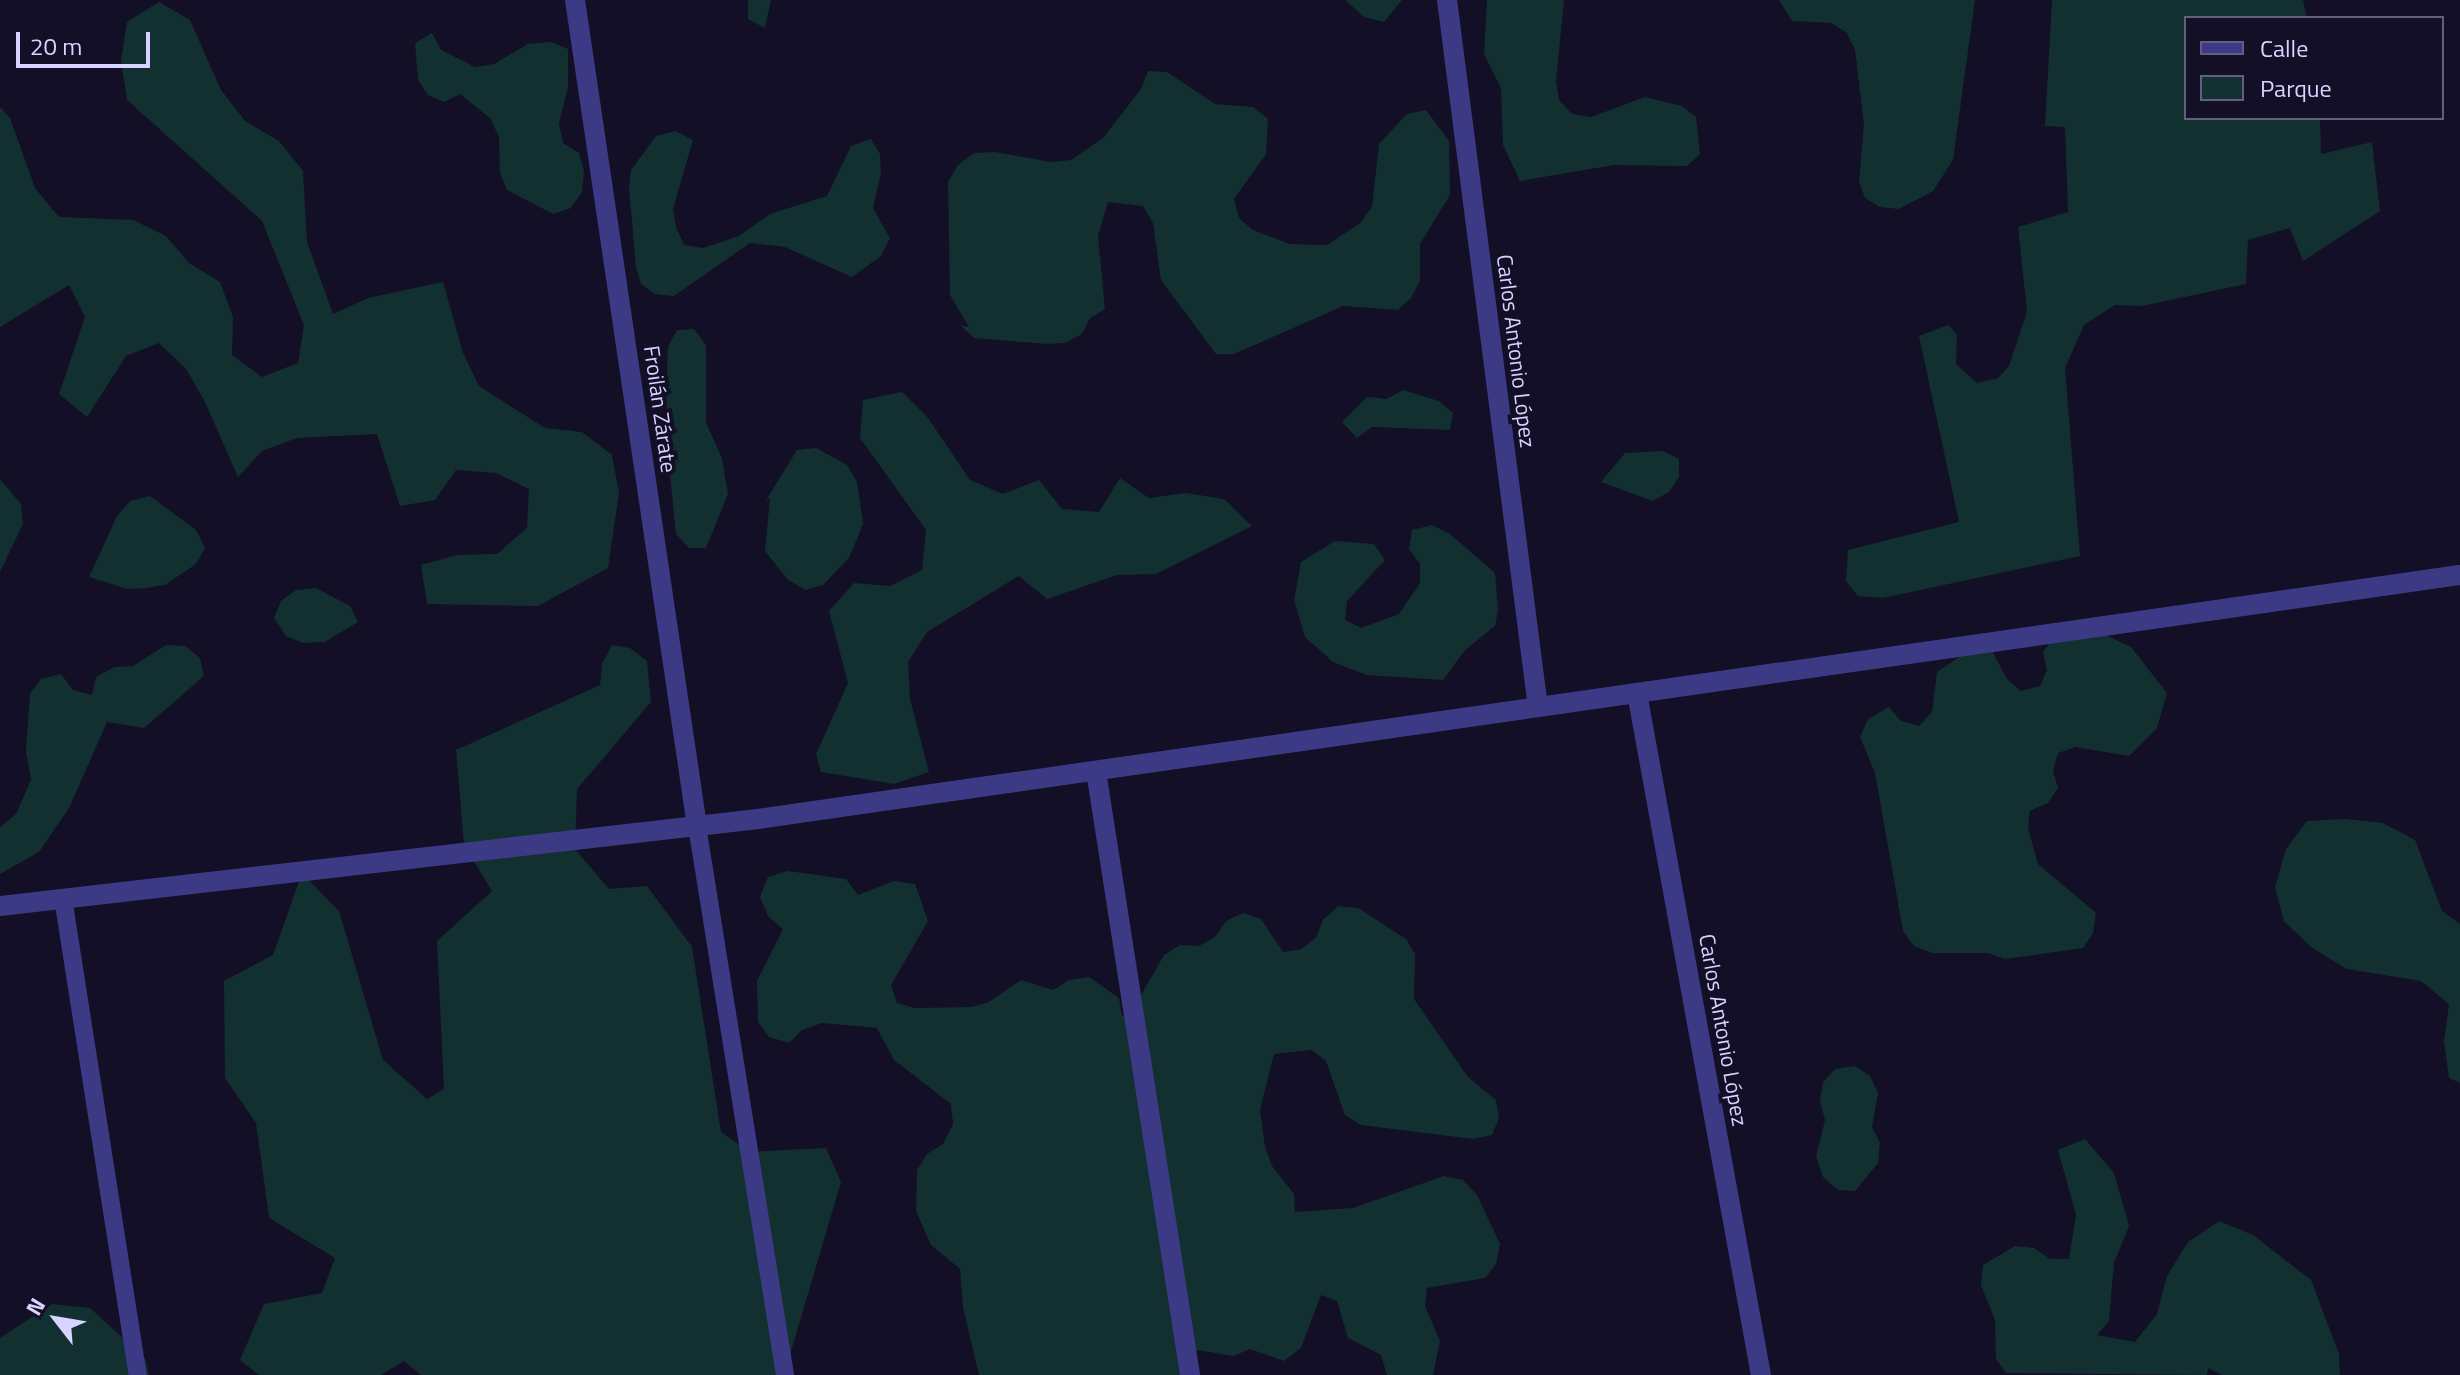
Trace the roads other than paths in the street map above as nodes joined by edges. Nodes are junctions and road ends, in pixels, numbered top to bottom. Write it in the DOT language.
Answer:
graph roads {
  1 [pos="575,0"];
  2 [pos="1447,0"];
  3 [pos="2460,575"];
  4 [pos="1637,693"];
  5 [pos="1538,707"];
  6 [pos="1096,771"];
  7 [pos="697,826"];
  8 [pos="63,898"];
  9 [pos="0,906"];
  10 [pos="138,1375"];
  11 [pos="785,1375"];
  12 [pos="1190,1375"];
  13 [pos="1761,1375"];
  1 -- 7 [label="street, Froilán Zárate"];
  2 -- 5 [label="street, Carlos Antonio López"];
  3 -- 4 [label="street"];
  4 -- 5 [label="street"];
  4 -- 13 [label="street, Carlos Antonio López"];
  5 -- 6 [label="street"];
  6 -- 7 [label="street"];
  6 -- 12 [label="street"];
  7 -- 8 [label="street"];
  7 -- 11 [label="lane"];
  8 -- 9 [label="street"];
  8 -- 10 [label="lane"];
}
